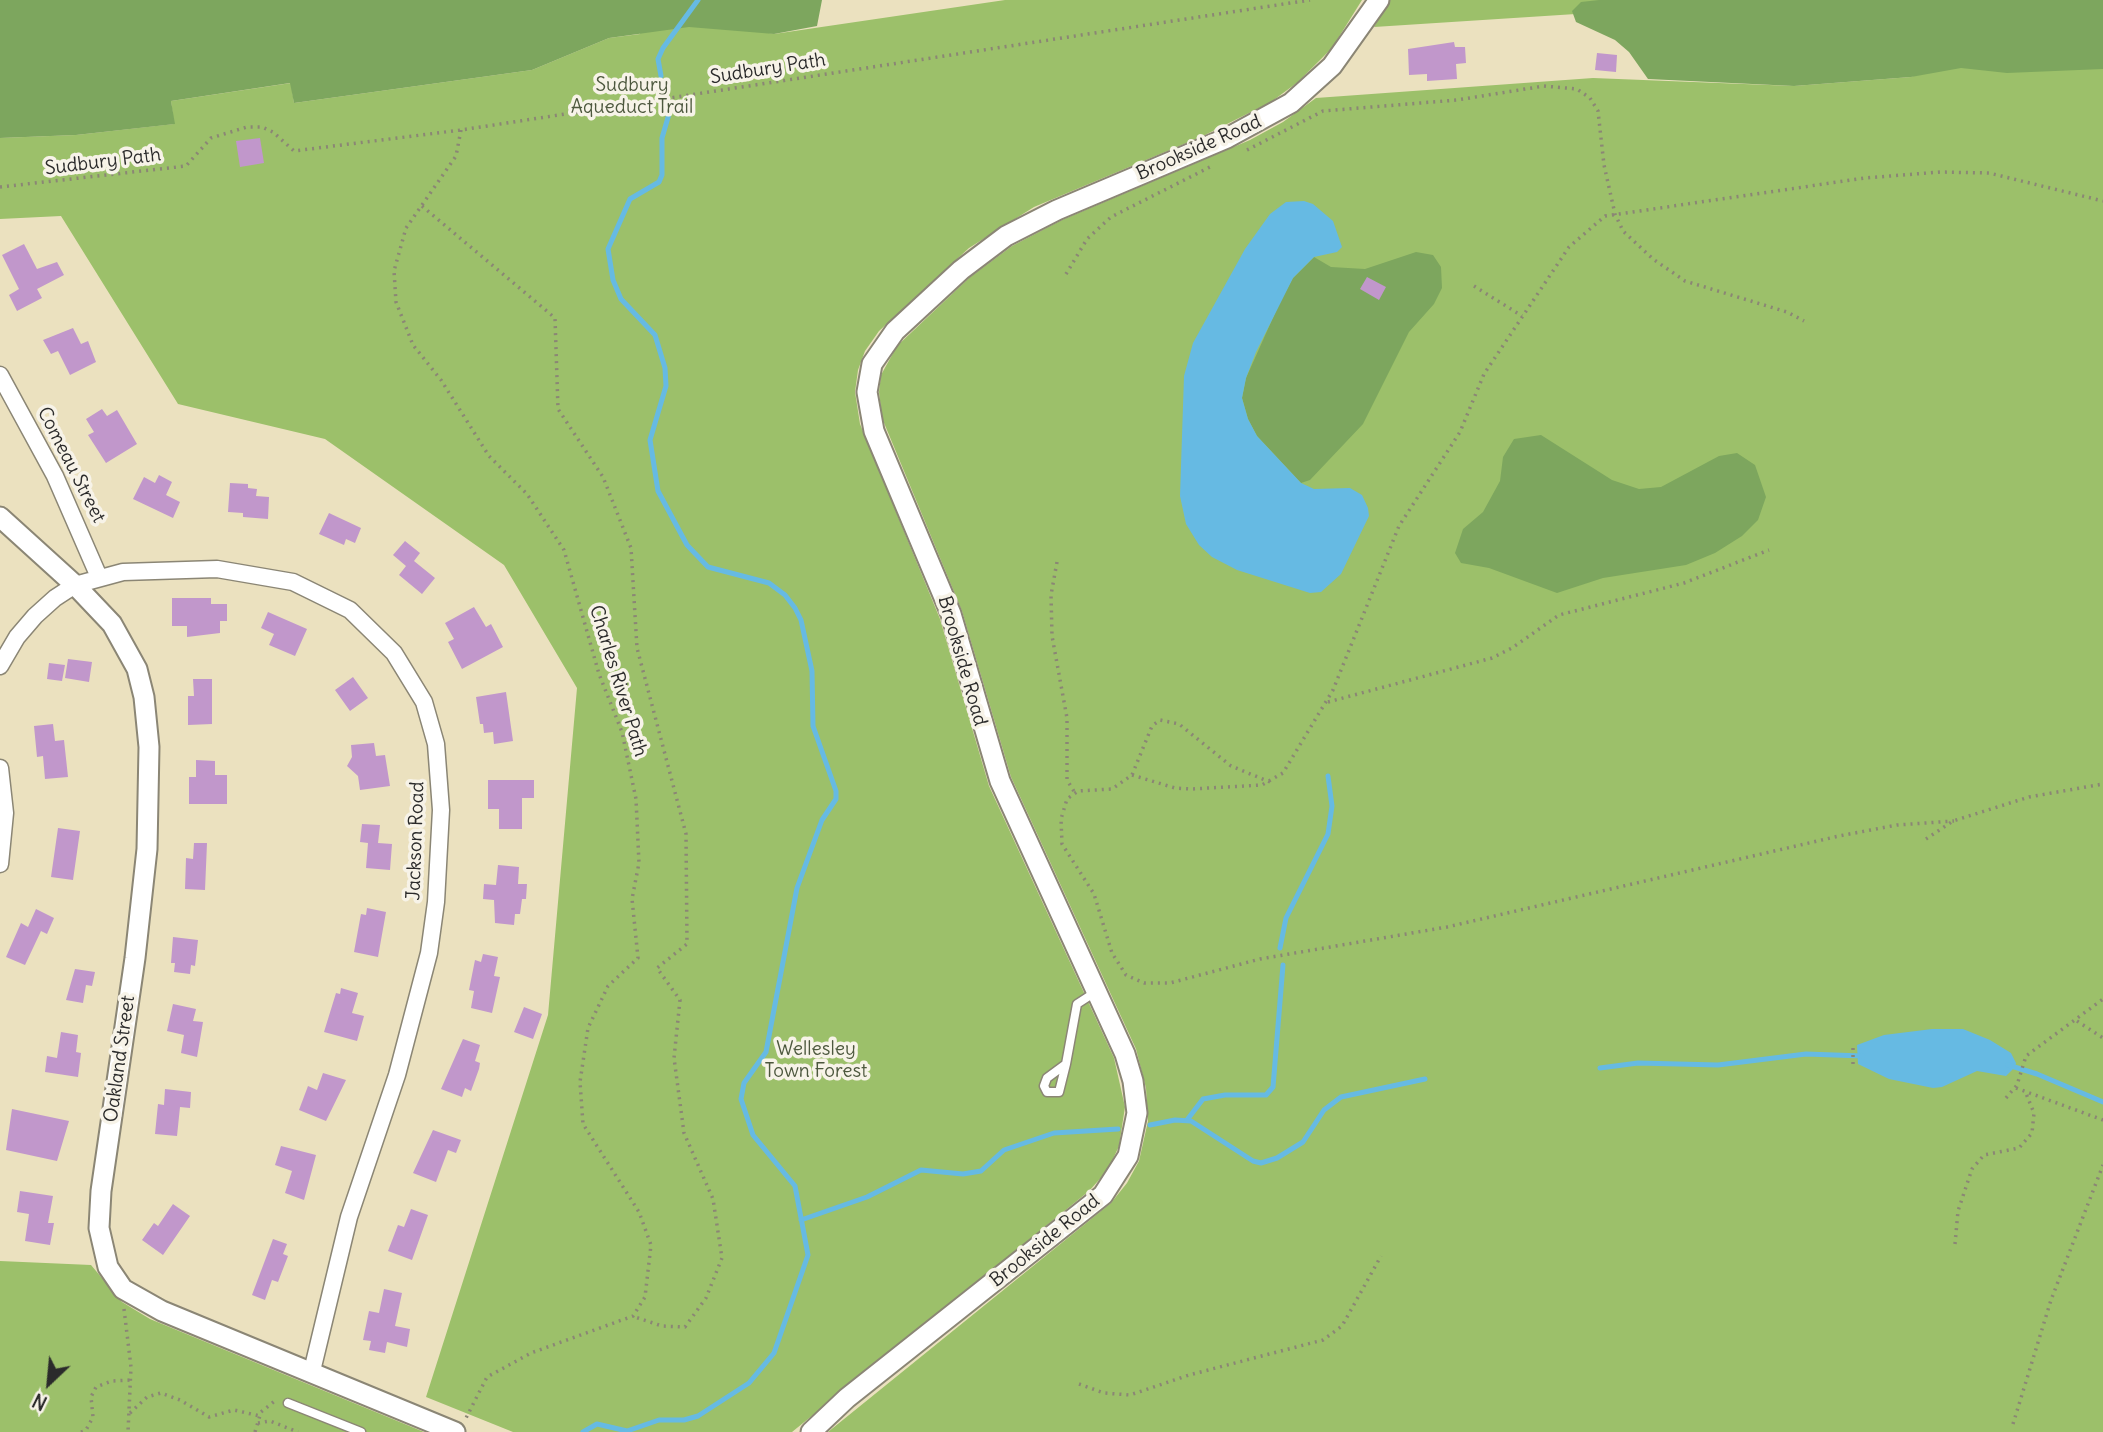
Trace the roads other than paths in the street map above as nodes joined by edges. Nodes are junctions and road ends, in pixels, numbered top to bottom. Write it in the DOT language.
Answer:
graph roads {
  1 [pos="1379,0"];
  2 [pos="0,375"];
  3 [pos="0,517"];
  4 [pos="99,577"];
  5 [pos="75,585"];
  6 [pos="0,666"];
  7 [pos="0,768"];
  8 [pos="0,864"];
  9 [pos="1097,991"];
  10 [pos="1066,1064"];
  11 [pos="312,1371"];
  12 [pos="288,1403"];
  13 [pos="460,1426"];
  14 [pos="820,1429"];
  15 [pos="361,1432"];
  1 -- 9 [label="street, Brookside Road"];
  2 -- 4 [label="street, Comeau Street"];
  3 -- 5 [label="street, Oakland Street"];
  4 -- 5 [label="street, Jackson Road"];
  4 -- 11 [label="street, Jackson Road"];
  5 -- 6 [label="street, Jackson Road"];
  5 -- 11 [label="street, Oakland Street"];
  7 -- 8 [label="street"];
  9 -- 10 [label="lane"];
  9 -- 14 [label="street, Brookside Road"];
  11 -- 13 [label="street, Oakland Street"];
  12 -- 15 [label="lane"];
}
